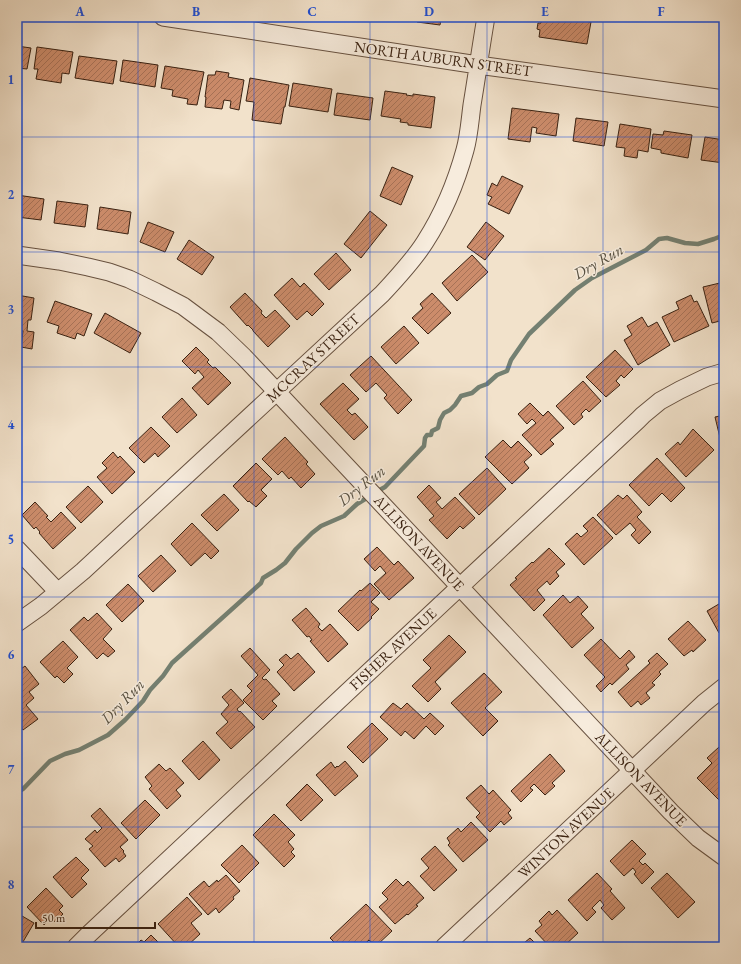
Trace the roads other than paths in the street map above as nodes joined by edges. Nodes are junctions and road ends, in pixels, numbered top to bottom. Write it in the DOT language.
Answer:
graph roads {
  1 [pos="166,17"];
  2 [pos="486,17"];
  3 [pos="478,65"];
  4 [pos="724,99"];
  5 [pos="17,255"];
  6 [pos="724,372"];
  7 [pos="277,392"];
  8 [pos="17,549"];
  9 [pos="460,587"];
  10 [pos="58,592"];
  11 [pos="17,623"];
  12 [pos="724,687"];
  13 [pos="633,771"];
  14 [pos="724,857"];
  15 [pos="76,947"];
  16 [pos="444,947"];
  1 -- 3 [label="street, NORTH AUBURN STREET"];
  2 -- 3 [label="street, MCCRAY STREET"];
  3 -- 4 [label="street, NORTH AUBURN STREET"];
  3 -- 7 [label="street, MCCRAY STREET"];
  5 -- 7 [label="street, ALLISON AVENUE"];
  6 -- 9 [label="street, FISHER AVENUE"];
  7 -- 9 [label="street, ALLISON AVENUE"];
  7 -- 10 [label="street, MCCRAY STREET"];
  8 -- 10 [label="street"];
  9 -- 13 [label="street, ALLISON AVENUE"];
  9 -- 15 [label="street, FISHER AVENUE"];
  10 -- 11 [label="street, MCCRAY STREET"];
  12 -- 13 [label="street, WINTON AVENUE"];
  13 -- 14 [label="street, ALLISON AVENUE"];
  13 -- 16 [label="street, WINTON AVENUE"];
}
